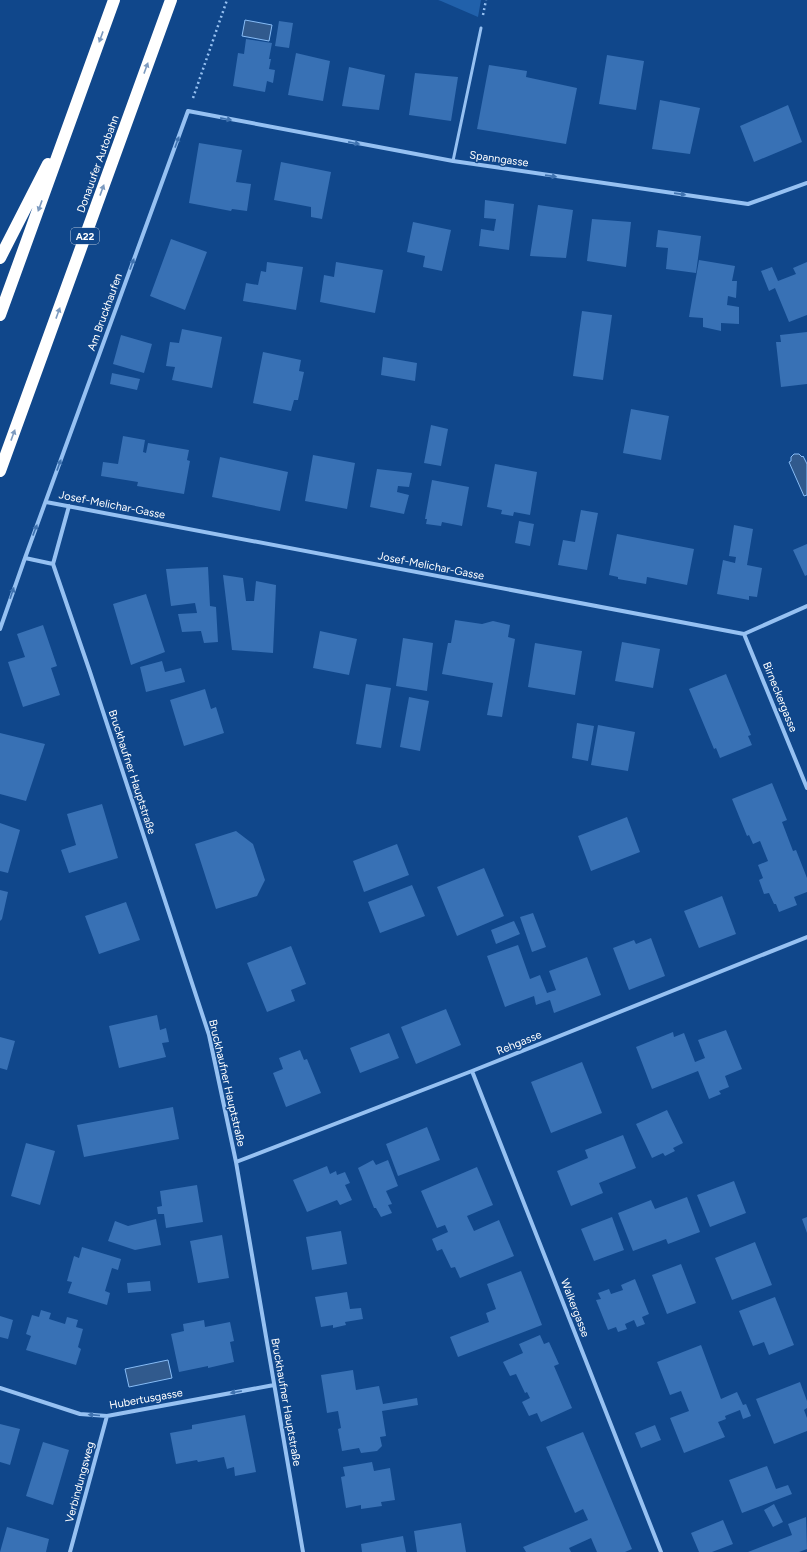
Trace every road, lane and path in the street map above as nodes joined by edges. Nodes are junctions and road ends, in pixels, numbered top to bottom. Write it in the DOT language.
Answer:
graph roads {
  1 [pos="114,0"];
  2 [pos="171,0"];
  3 [pos="227,0"];
  4 [pos="481,28"];
  5 [pos="188,111"];
  6 [pos="72,116"];
  7 [pos="452,161"];
  8 [pos="807,183"];
  9 [pos="0,258"];
  10 [pos="0,315"];
  11 [pos="0,472"];
  12 [pos="46,502"];
  13 [pos="69,506"];
  14 [pos="25,558"];
  15 [pos="53,564"];
  16 [pos="807,606"];
  17 [pos="0,629"];
  18 [pos="744,634"];
  19 [pos="807,788"];
  20 [pos="807,937"];
  21 [pos="472,1071"];
  22 [pos="236,1162"];
  23 [pos="274,1385"];
  24 [pos="0,1388"];
  25 [pos="107,1416"];
  26 [pos="70,1552"];
  27 [pos="303,1552"];
  28 [pos="661,1552"];
  1 -- 6 [label="highway, one-way"];
  11 -- 2 [label="highway, Donauufer Autobahn / A22, one-way"];
  3 -- 5 [label="path"];
  4 -- 7 [label="lane"];
  5 -- 7 [label="street, Spanngasse, one-way"];
  12 -- 5 [label="street, Am Bruckhaufen, one-way"];
  6 -- 9 [label="highway"];
  6 -- 10 [label="highway, one-way"];
  7 -- 8 [label="street, Spanngasse, one-way"];
  12 -- 13 [label="street, Josef-Melichar-Gasse"];
  14 -- 12 [label="street, Am Bruckhaufen, one-way"];
  13 -- 15 [label="street"];
  13 -- 18 [label="street, Josef-Melichar-Gasse"];
  14 -- 15 [label="street"];
  17 -- 14 [label="street, Am Bruckhaufen, one-way"];
  15 -- 22 [label="street, Bruckhaufner Hauptstraße"];
  16 -- 18 [label="street"];
  18 -- 19 [label="street, Birneckergasse"];
  20 -- 21 [label="street, Rehgasse"];
  21 -- 22 [label="street, Rehgasse"];
  21 -- 28 [label="street, Walkergasse"];
  22 -- 23 [label="street, Bruckhaufner Hauptstraße"];
  23 -- 25 [label="street, Hubertusgasse, one-way"];
  23 -- 27 [label="street, Bruckhaufner Hauptstraße"];
  25 -- 24 [label="street, Hubertusgasse, one-way"];
  25 -- 26 [label="street, Verbindungsweg"];
}
